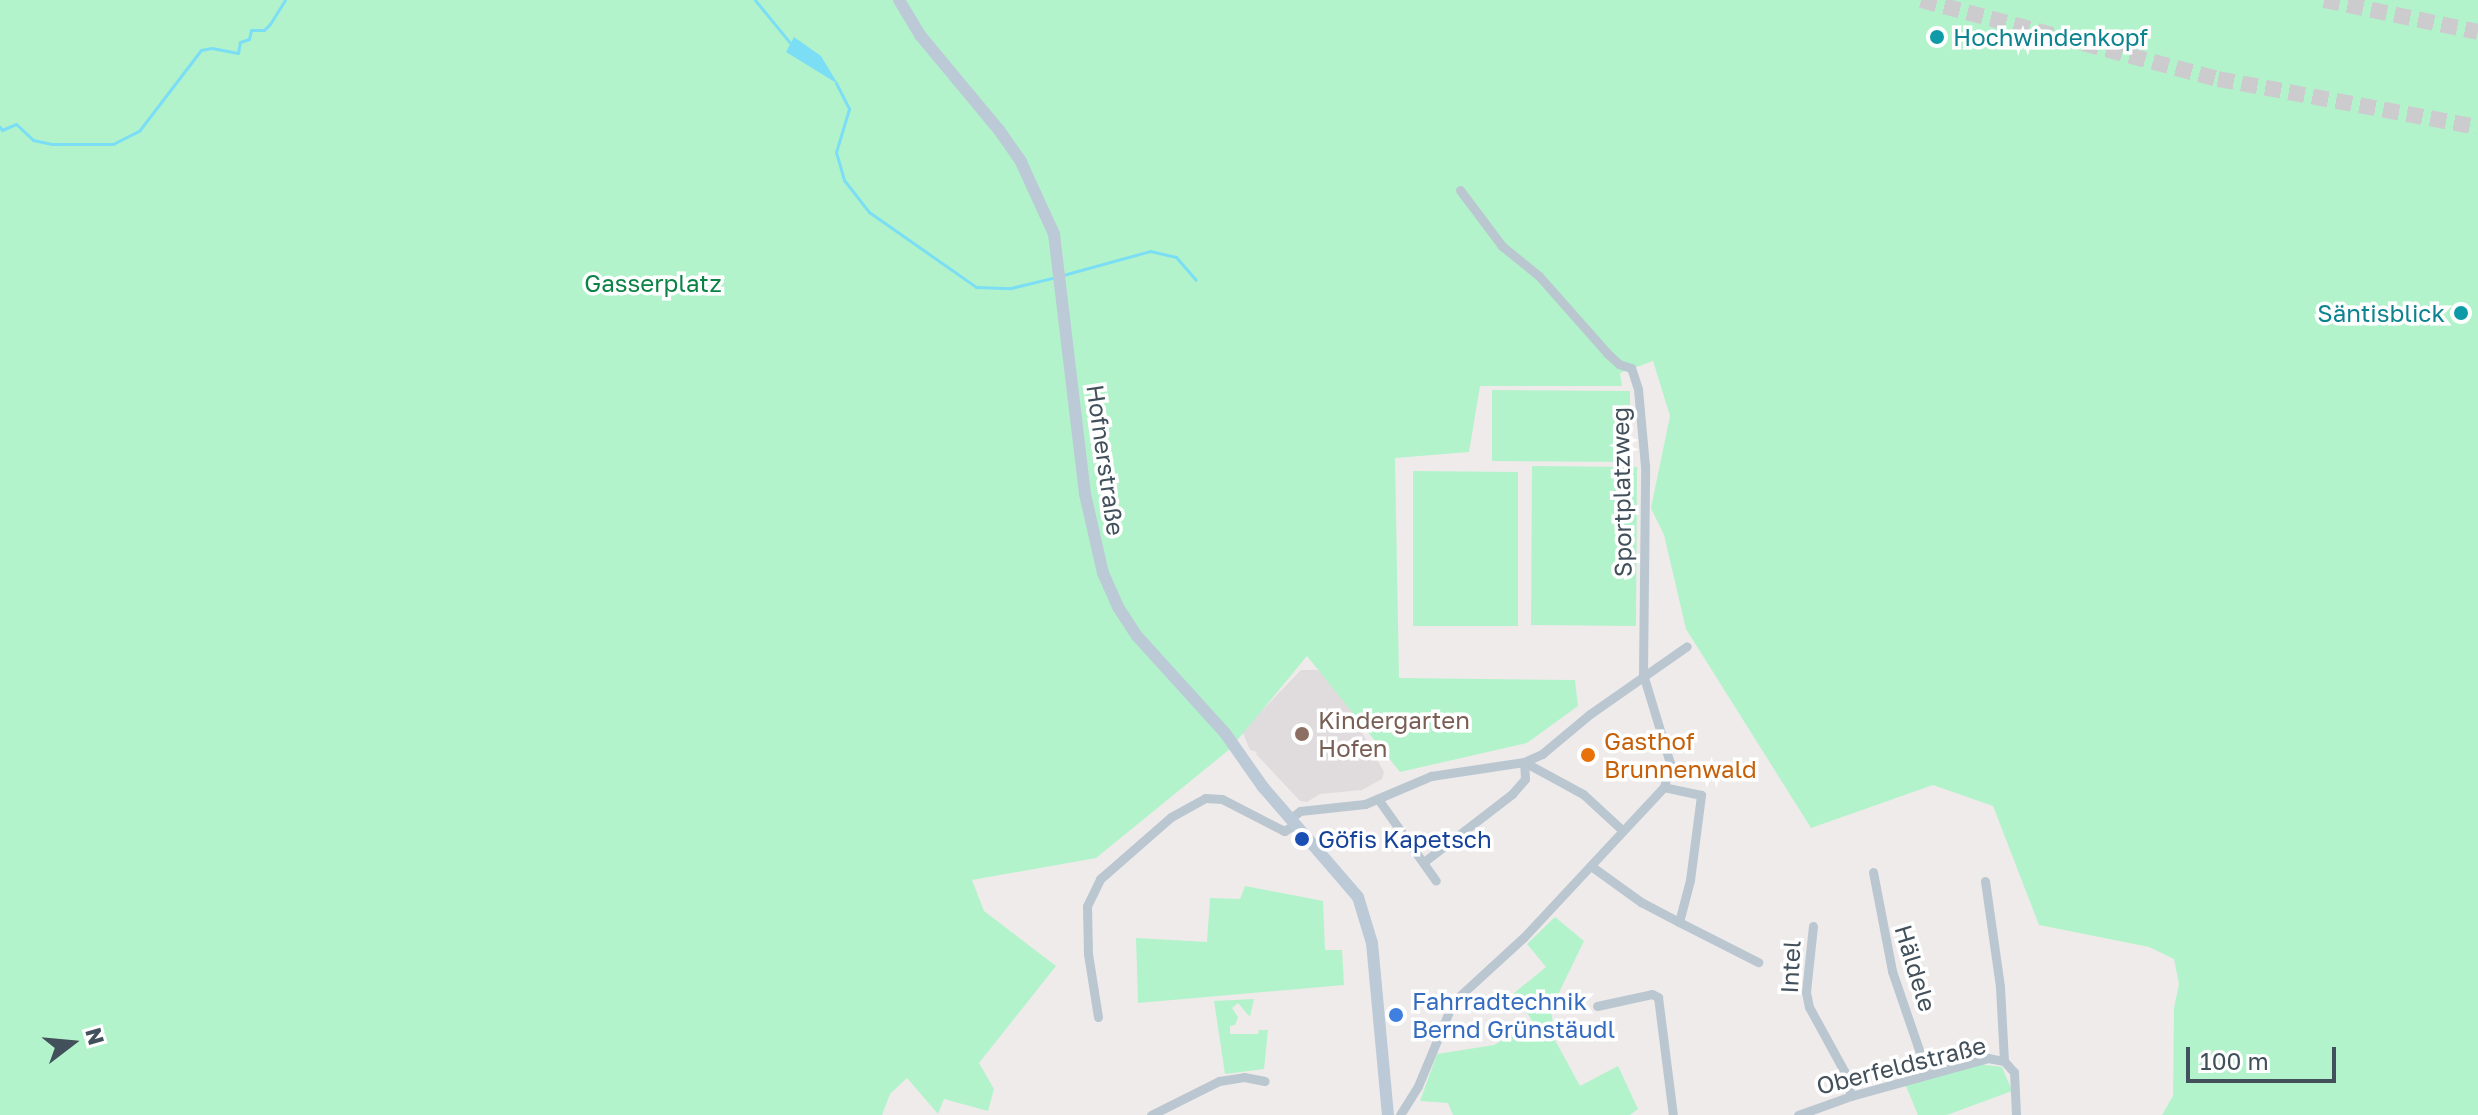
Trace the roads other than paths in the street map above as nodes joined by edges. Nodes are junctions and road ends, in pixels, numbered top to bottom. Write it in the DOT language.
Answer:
graph roads {
  1 [pos="899,0"];
  2 [pos="1460,190"];
  3 [pos="1687,646"];
  4 [pos="1643,674"];
  5 [pos="1524,762"];
  6 [pos="1664,787"];
  7 [pos="1378,799"];
  8 [pos="1294,821"];
  9 [pos="1621,829"];
  10 [pos="1425,861"];
  11 [pos="1591,866"];
  12 [pos="1873,872"];
  13 [pos="1436,881"];
  14 [pos="1985,881"];
  15 [pos="1679,922"];
  16 [pos="1813,926"];
  17 [pos="1758,962"];
  18 [pos="1597,1006"];
  19 [pos="1098,1017"];
  20 [pos="2004,1061"];
  21 [pos="1927,1073"];
  22 [pos="1265,1081"];
  23 [pos="1851,1096"];
  24 [pos="1151,1115"];
  25 [pos="1388,1115"];
  26 [pos="1400,1115"];
  27 [pos="1673,1115"];
  28 [pos="1798,1115"];
  29 [pos="2016,1115"];
  1 -- 8 [label="main road, Hofnerstraße"];
  2 -- 4 [label="street, Sportplatzweg"];
  3 -- 4 [label="street"];
  4 -- 5 [label="street"];
  4 -- 6 [label="street, Sportplatzweg"];
  5 -- 7 [label="street"];
  5 -- 9 [label="street"];
  5 -- 10 [label="street"];
  6 -- 9 [label="street"];
  6 -- 15 [label="street"];
  7 -- 8 [label="street"];
  7 -- 10 [label="street"];
  8 -- 19 [label="street"];
  8 -- 25 [label="main road, Hofnerstraße"];
  9 -- 11 [label="street"];
  10 -- 13 [label="street"];
  11 -- 15 [label="street"];
  11 -- 26 [label="street"];
  12 -- 21 [label="street, Häldele"];
  14 -- 20 [label="street"];
  15 -- 17 [label="street"];
  16 -- 23 [label="street, Intel"];
  18 -- 27 [label="street"];
  20 -- 21 [label="street, Oberfeldstraße"];
  20 -- 29 [label="street, Oberfeldstraße"];
  21 -- 23 [label="street, Oberfeldstraße"];
  22 -- 24 [label="street"];
  23 -- 28 [label="street, Oberfeldstraße"];
}
